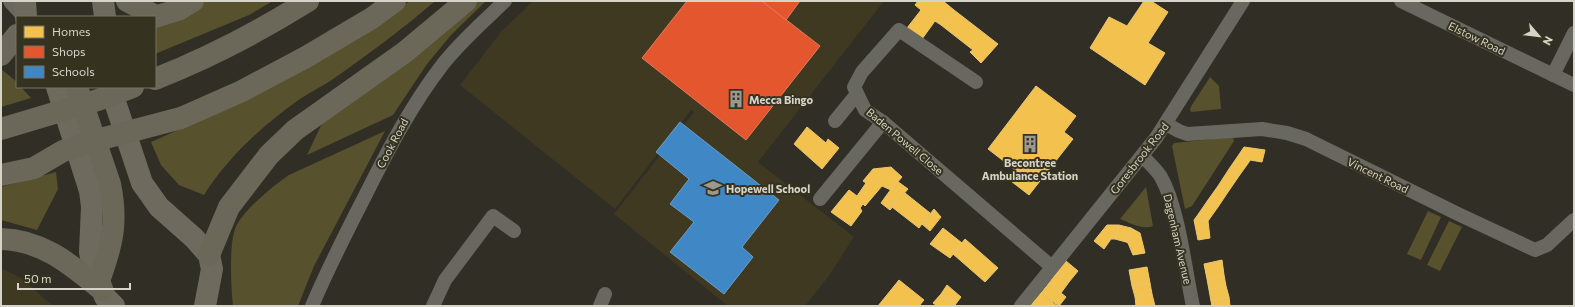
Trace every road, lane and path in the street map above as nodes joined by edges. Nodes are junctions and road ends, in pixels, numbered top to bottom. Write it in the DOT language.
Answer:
graph roads {
  1 [pos="103,1"];
  2 [pos="127,1"];
  3 [pos="193,1"];
  4 [pos="308,1"];
  5 [pos="395,1"];
  6 [pos="466,1"];
  7 [pos="505,1"];
  8 [pos="1243,1"];
  9 [pos="1401,1"];
  10 [pos="1424,6"];
  11 [pos="105,16"];
  12 [pos="154,16"];
  13 [pos="156,17"];
  14 [pos="1574,33"];
  15 [pos="16,36"];
  16 [pos="1,55"];
  17 [pos="1553,75"];
  18 [pos="157,78"];
  19 [pos="976,82"];
  20 [pos="1574,85"];
  21 [pos="57,88"];
  22 [pos="78,88"];
  23 [pos="110,88"];
  24 [pos="130,88"];
  25 [pos="857,94"];
  26 [pos="835,121"];
  27 [pos="883,122"];
  28 [pos="1166,124"];
  29 [pos="7,127"];
  30 [pos="1143,156"];
  31 [pos="1,175"];
  32 [pos="820,199"];
  33 [pos="1574,220"];
  34 [pos="514,231"];
  35 [pos="1,239"];
  36 [pos="209,255"];
  37 [pos="1052,267"];
  38 [pos="105,292"];
  39 [pos="203,301"];
  40 [pos="312,306"];
  41 [pos="433,306"];
  42 [pos="1021,306"];
  43 [pos="1193,306"];
  1 -- 11 [label="main road"];
  2 -- 12 [label="highway"];
  3 -- 13 [label="highway"];
  4 -- 18 [label="highway"];
  5 -- 31 [label="highway"];
  6 -- 36 [label="highway"];
  7 -- 40 [label="street, Cook Road"];
  8 -- 28 [label="street, Goresbrook Road"];
  9 -- 10 [label="street, Elstow Road"];
  10 -- 17 [label="street, Elstow Road"];
  14 -- 17 [label="street"];
  15 -- 16 [label="highway"];
  17 -- 20 [label="street, Elstow Road"];
  19 -- 25 [label="street"];
  21 -- 38 [label="main road"];
  22 -- 38 [label="highway"];
  23 -- 36 [label="main road"];
  24 -- 29 [label="highway"];
  25 -- 26 [label="street"];
  25 -- 27 [label="street, Baden Powell Close"];
  27 -- 32 [label="street"];
  27 -- 37 [label="street, Baden Powell Close"];
  28 -- 30 [label="street, Goresbrook Road"];
  28 -- 33 [label="street, Vincent Road"];
  30 -- 37 [label="street, Goresbrook Road"];
  30 -- 43 [label="street, Dagenham Avenue"];
  34 -- 41 [label="street"];
  35 -- 38 [label="highway"];
  36 -- 39 [label="main road"];
  37 -- 42 [label="street, Goresbrook Road"];
}
